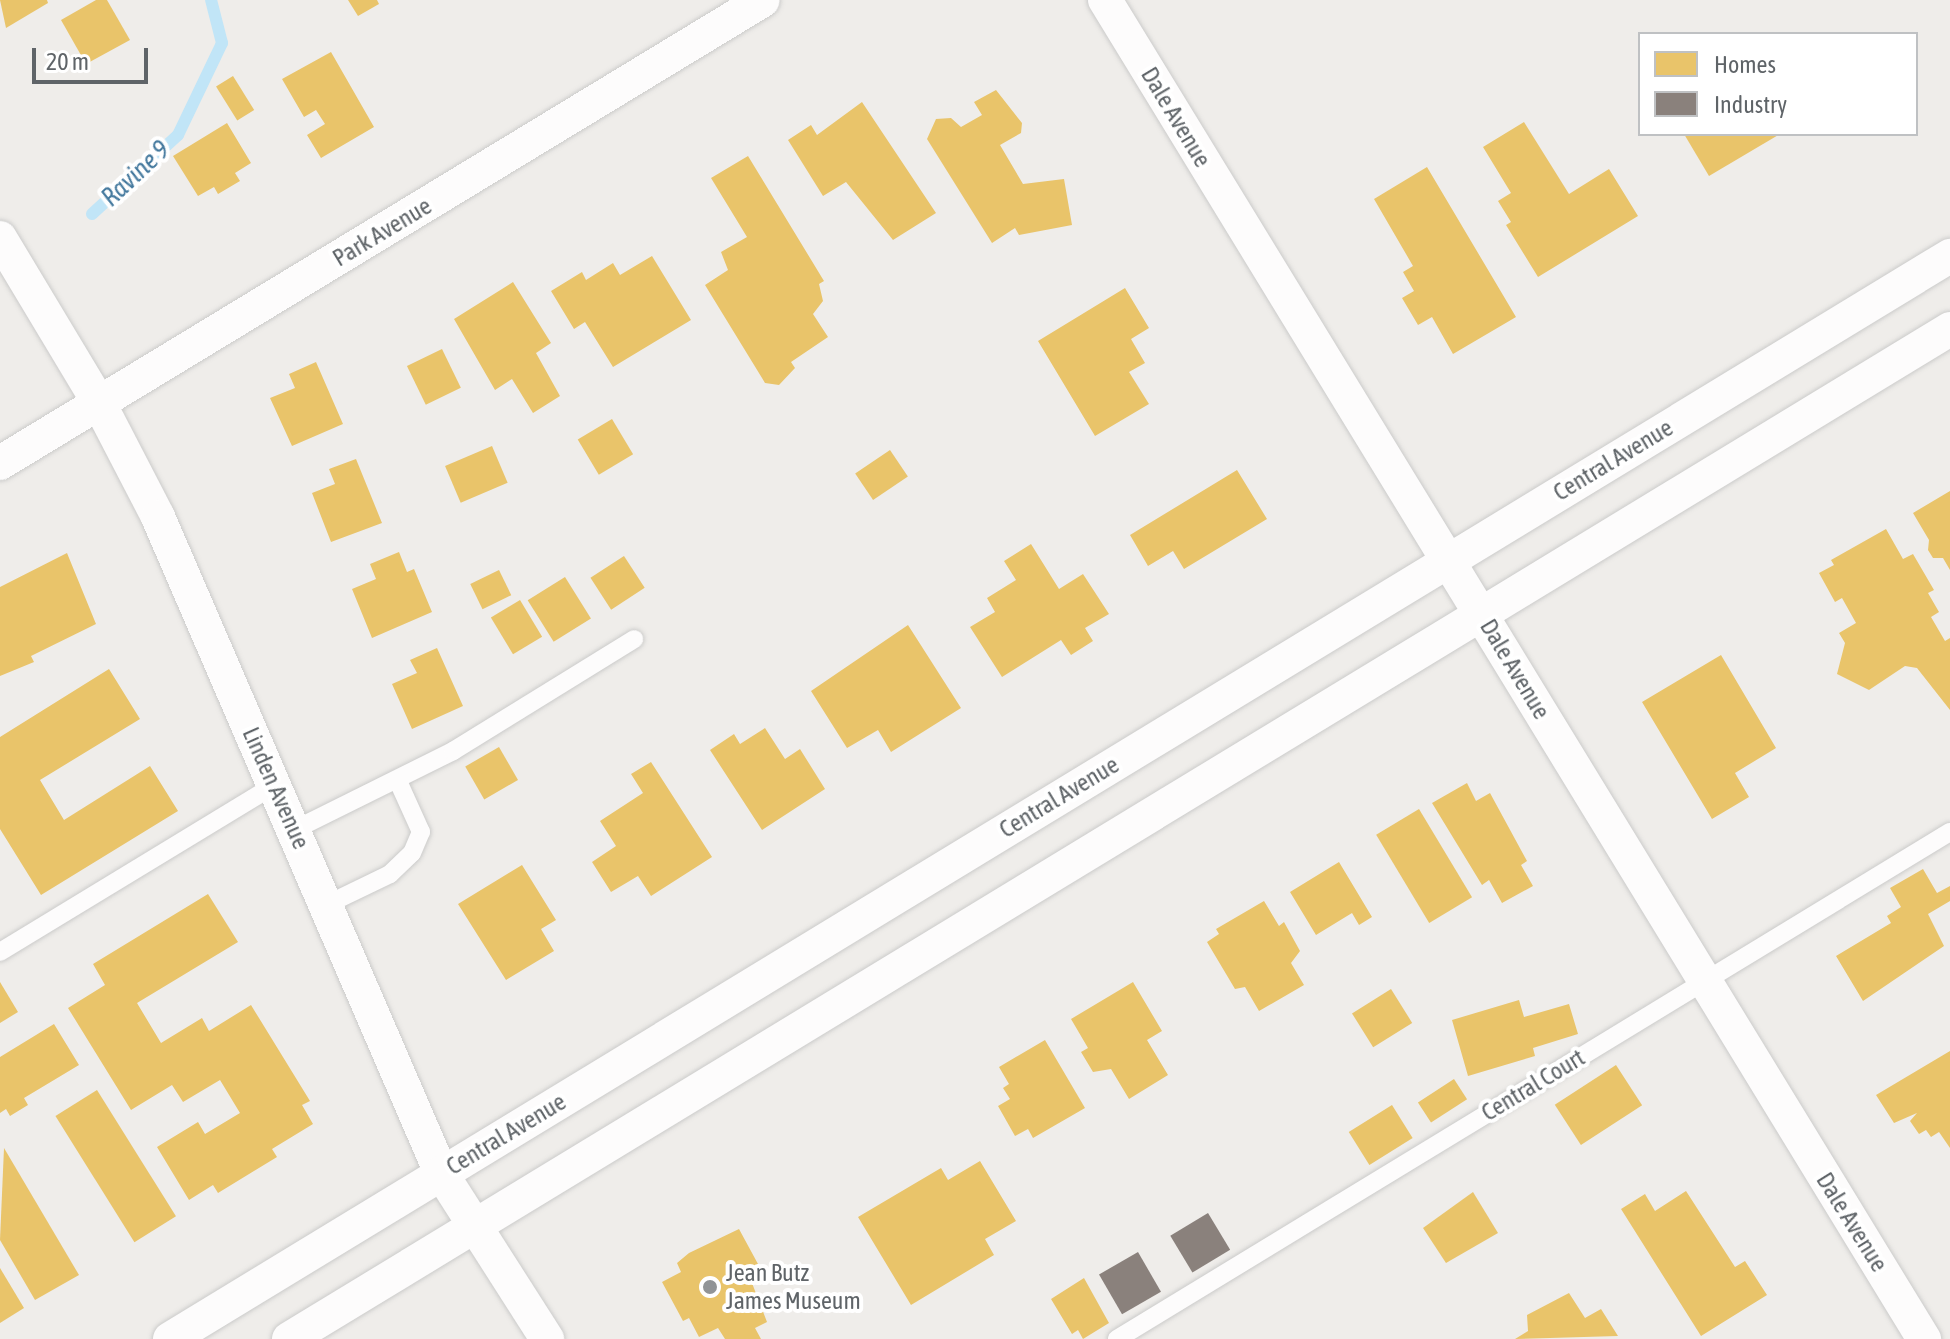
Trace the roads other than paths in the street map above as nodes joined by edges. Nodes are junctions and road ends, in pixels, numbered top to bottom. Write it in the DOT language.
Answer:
graph roads {
  1 [pos="763,0"];
  2 [pos="1105,0"];
  3 [pos="0,238"];
  4 [pos="1950,256"];
  5 [pos="1950,329"];
  6 [pos="99,403"];
  7 [pos="0,463"];
  8 [pos="1448,560"];
  9 [pos="1482,614"];
  10 [pos="634,639"];
  11 [pos="398,781"];
  12 [pos="275,785"];
  13 [pos="294,830"];
  14 [pos="1950,832"];
  15 [pos="326,905"];
  16 [pos="0,952"];
  17 [pos="1704,981"];
  18 [pos="441,1173"];
  19 [pos="477,1226"];
  20 [pos="170,1339"];
  21 [pos="289,1339"];
  22 [pos="547,1339"];
  23 [pos="1117,1339"];
  24 [pos="1924,1339"];
  1 -- 6 [label="street, Park Avenue"];
  2 -- 8 [label="street, Dale Avenue"];
  3 -- 6 [label="street, Linden Avenue"];
  4 -- 8 [label="street, Central Avenue"];
  5 -- 9 [label="street"];
  6 -- 7 [label="street, Park Avenue"];
  6 -- 12 [label="street, Linden Avenue"];
  8 -- 9 [label="street, Dale Avenue"];
  8 -- 18 [label="street, Central Avenue"];
  9 -- 17 [label="street, Dale Avenue"];
  9 -- 19 [label="street"];
  10 -- 11 [label="lane"];
  11 -- 13 [label="lane"];
  11 -- 15 [label="lane"];
  12 -- 13 [label="street, Linden Avenue"];
  12 -- 16 [label="lane"];
  13 -- 15 [label="street, Linden Avenue"];
  14 -- 17 [label="lane, Central Court"];
  15 -- 18 [label="street, Linden Avenue"];
  17 -- 23 [label="lane, Central Court"];
  17 -- 24 [label="street, Dale Avenue"];
  18 -- 19 [label="street, Linden Avenue"];
  18 -- 20 [label="street, Central Avenue"];
  19 -- 21 [label="street"];
  19 -- 22 [label="street, Linden Avenue"];
}
